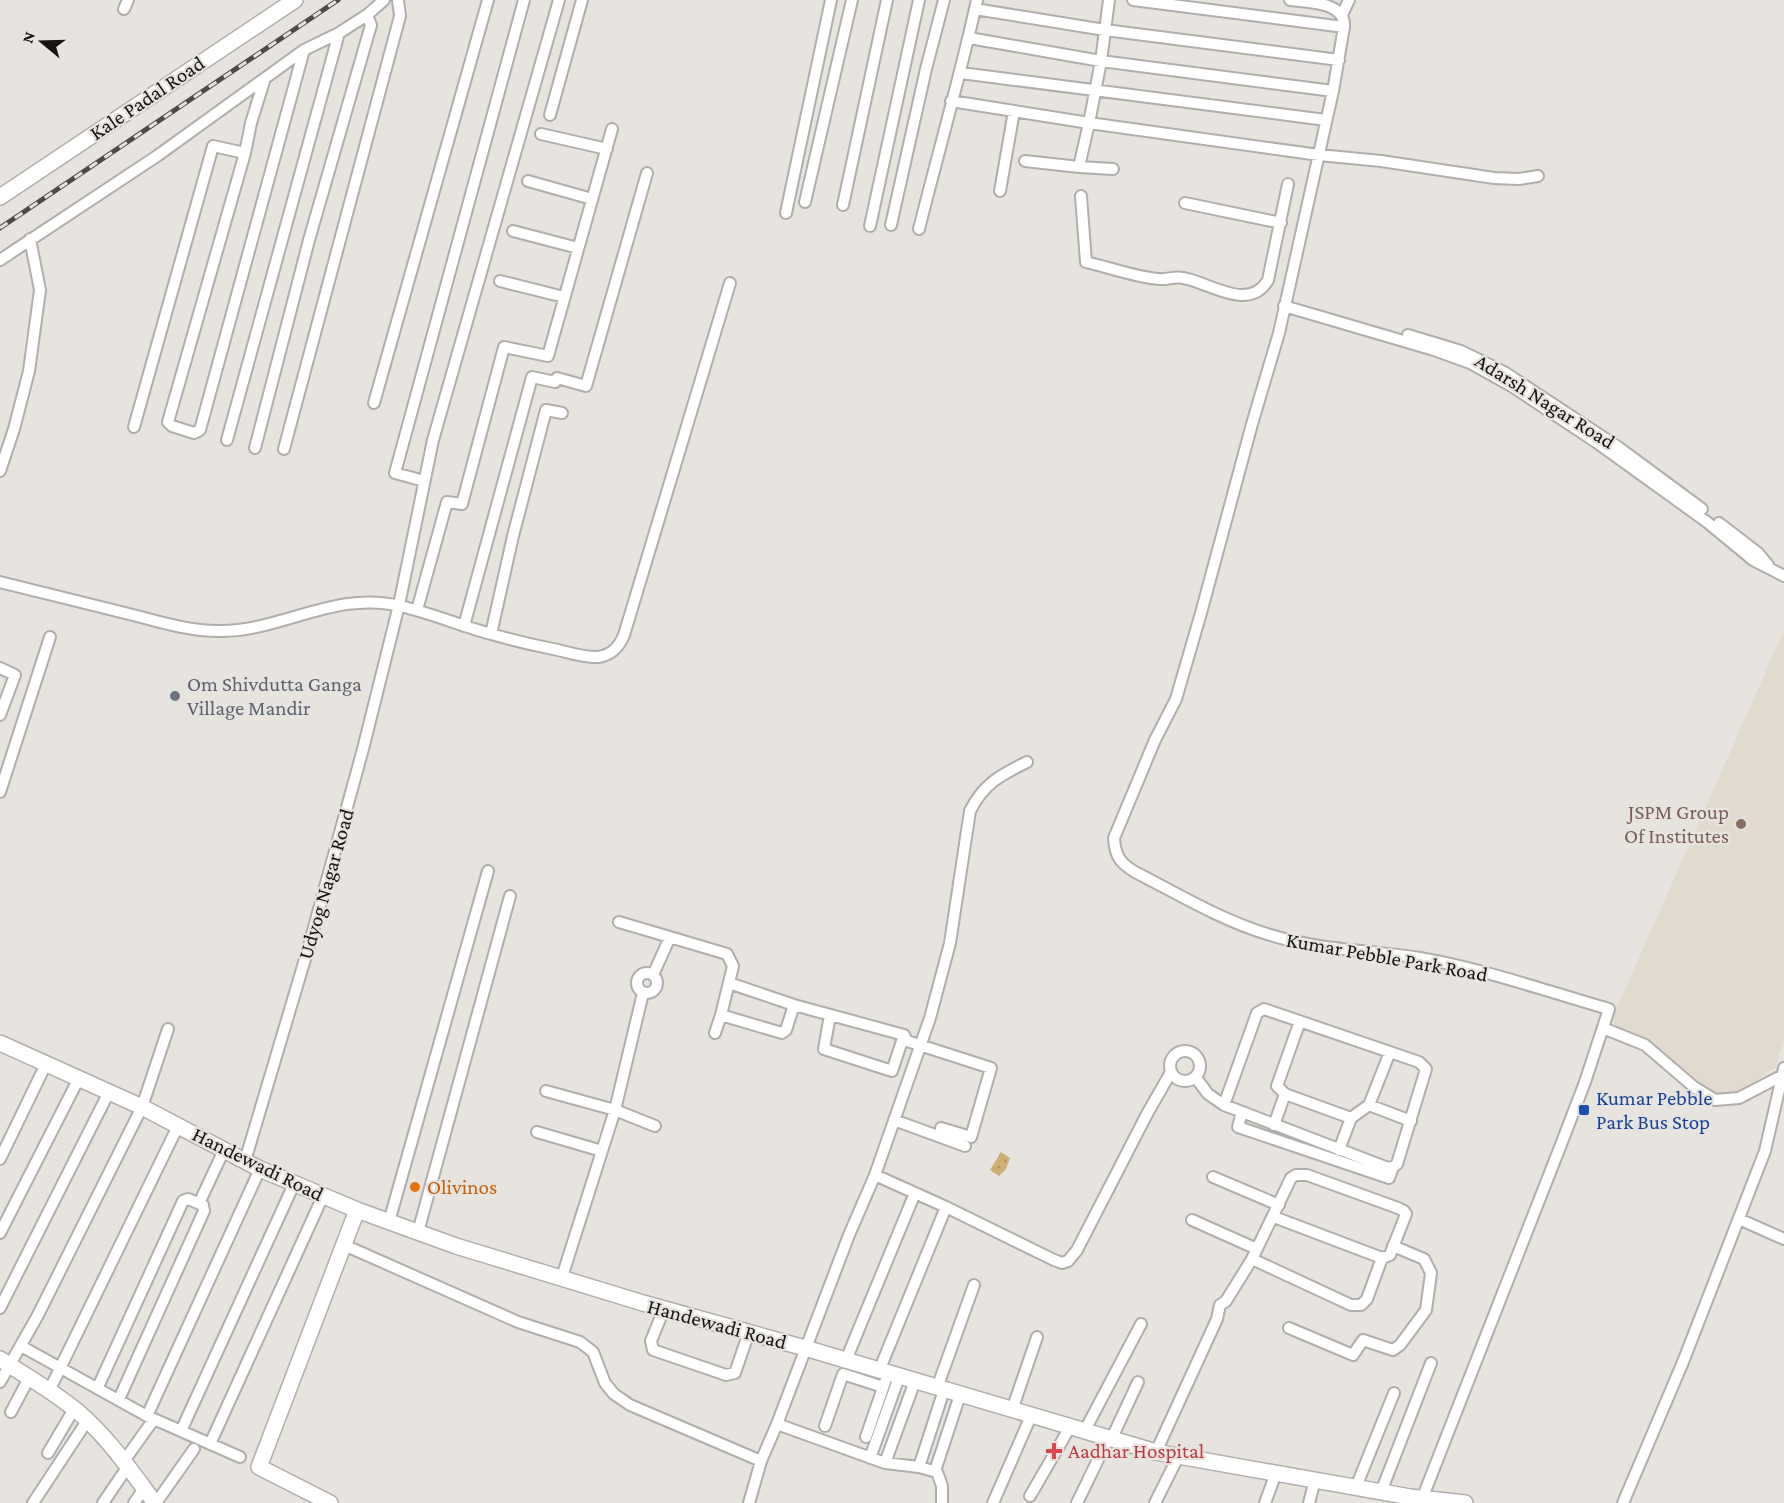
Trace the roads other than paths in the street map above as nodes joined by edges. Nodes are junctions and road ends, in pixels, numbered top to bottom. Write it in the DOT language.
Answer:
graph roads {
  1 [pos="295,0"];
  2 [pos="384,0"];
  3 [pos="399,0"];
  4 [pos="488,0"];
  5 [pos="524,0"];
  6 [pos="558,0"];
  7 [pos="582,0"];
  8 [pos="831,0"];
  9 [pos="852,0"];
  10 [pos="887,0"];
  11 [pos="919,0"];
  12 [pos="944,0"];
  13 [pos="1109,0"];
  14 [pos="1133,0"];
  15 [pos="1290,0"];
  16 [pos="1349,0"];
  17 [pos="976,4"];
  18 [pos="367,15"];
  19 [pos="1342,15"];
  20 [pos="1344,27"];
  21 [pos="1105,30"];
  22 [pos="339,33"];
  23 [pos="969,38"];
  24 [pos="303,50"];
  25 [pos="1339,60"];
  26 [pos="1101,61"];
  27 [pos="961,73"];
  28 [pos="265,77"];
  29 [pos="1096,90"];
  30 [pos="1333,91"];
  31 [pos="951,101"];
  32 [pos="1014,111"];
  33 [pos="550,115"];
  34 [pos="1326,120"];
  35 [pos="1089,123"];
  36 [pos="612,129"];
  37 [pos="541,134"];
  38 [pos="607,149"];
  39 [pos="245,153"];
  40 [pos="1319,155"];
  41 [pos="1025,161"];
  42 [pos="1079,167"];
  43 [pos="1113,170"];
  44 [pos="647,173"];
  45 [pos="1538,176"];
  46 [pos="528,181"];
  47 [pos="1288,184"];
  48 [pos="1000,190"];
  49 [pos="1081,196"];
  50 [pos="0,197"];
  51 [pos="592,199"];
  52 [pos="806,202"];
  53 [pos="1185,203"];
  54 [pos="843,205"];
  55 [pos="786,213"];
  56 [pos="1281,223"];
  57 [pos="891,225"];
  58 [pos="870,226"];
  59 [pos="919,229"];
  60 [pos="513,231"];
  61 [pos="1278,237"];
  62 [pos="30,239"];
  63 [pos="1298,241"];
  64 [pos="578,248"];
  65 [pos="0,260"];
  66 [pos="500,281"];
  67 [pos="730,283"];
  68 [pos="564,297"];
  69 [pos="1285,303"];
  70 [pos="374,403"];
  71 [pos="562,413"];
  72 [pos="134,427"];
  73 [pos="227,440"];
  74 [pos="255,448"];
  75 [pos="284,449"];
  76 [pos="0,471"];
  77 [pos="424,481"];
  78 [pos="1784,576"];
  79 [pos="0,582"];
  80 [pos="399,605"];
  81 [pos="417,610"];
  82 [pos="464,626"];
  83 [pos="491,634"];
  84 [pos="50,637"];
  85 [pos="0,668"];
  86 [pos="0,715"];
  87 [pos="1028,762"];
  88 [pos="0,792"];
  89 [pos="488,872"];
  90 [pos="510,896"];
  91 [pos="620,922"];
  92 [pos="670,937"];
  93 [pos="729,983"];
  94 [pos="794,1005"];
  95 [pos="722,1015"];
  96 [pos="830,1015"];
  97 [pos="1300,1021"];
  98 [pos="1603,1028"];
  99 [pos="168,1029"];
  100 [pos="716,1033"];
  101 [pos="904,1035"];
  102 [pos="0,1043"];
  103 [pos="920,1046"];
  104 [pos="1390,1052"];
  105 [pos="46,1064"];
  106 [pos="1171,1072"];
  107 [pos="1783,1072"];
  108 [pos="79,1078"];
  109 [pos="1196,1078"];
  110 [pos="546,1091"];
  111 [pos="109,1092"];
  112 [pos="1285,1094"];
  113 [pos="1224,1104"];
  114 [pos="1369,1105"];
  115 [pos="142,1107"];
  116 [pos="615,1110"];
  117 [pos="1242,1112"];
  118 [pos="1351,1118"];
  119 [pos="894,1120"];
  120 [pos="1411,1121"];
  121 [pos="655,1125"];
  122 [pos="1274,1125"];
  123 [pos="178,1126"];
  124 [pos="941,1128"];
  125 [pos="537,1132"];
  126 [pos="964,1146"];
  127 [pos="224,1150"];
  128 [pos="1339,1150"];
  129 [pos="602,1151"];
  130 [pos="0,1159"];
  131 [pos="245,1161"];
  132 [pos="1393,1167"];
  133 [pos="260,1169"];
  134 [pos="875,1175"];
  135 [pos="1213,1177"];
  136 [pos="294,1184"];
  137 [pos="915,1193"];
  138 [pos="323,1196"];
  139 [pos="202,1197"];
  140 [pos="1279,1205"];
  141 [pos="946,1207"];
  142 [pos="357,1210"];
  143 [pos="1274,1217"];
  144 [pos="1739,1219"];
  145 [pos="1192,1220"];
  146 [pos="389,1222"];
  147 [pos="418,1232"];
  148 [pos="0,1233"];
  149 [pos="1784,1239"];
  150 [pos="344,1245"];
  151 [pos="1394,1246"];
  152 [pos="1255,1254"];
  153 [pos="1382,1258"];
  154 [pos="562,1277"];
  155 [pos="974,1285"];
  156 [pos="0,1308"];
  157 [pos="664,1309"];
  158 [pos="1141,1324"];
  159 [pos="1289,1328"];
  160 [pos="749,1332"];
  161 [pos="1037,1336"];
  162 [pos="21,1346"];
  163 [pos="805,1348"];
  164 [pos="846,1360"];
  165 [pos="5,1362"];
  166 [pos="1431,1363"];
  167 [pos="60,1369"];
  168 [pos="880,1376"];
  169 [pos="29,1378"];
  170 [pos="915,1381"];
  171 [pos="0,1382"];
  172 [pos="1138,1382"];
  173 [pos="98,1387"];
  174 [pos="941,1389"];
  175 [pos="49,1391"];
  176 [pos="1395,1393"];
  177 [pos="960,1395"];
  178 [pos="119,1399"];
  179 [pos="74,1409"];
  180 [pos="1012,1410"];
  181 [pos="11,1412"];
  182 [pos="1031,1416"];
  183 [pos="151,1417"];
  184 [pos="87,1421"];
  185 [pos="777,1424"];
  186 [pos="825,1426"];
  187 [pos="1077,1430"];
  188 [pos="181,1431"];
  189 [pos="866,1437"];
  190 [pos="1109,1439"];
  191 [pos="210,1444"];
  192 [pos="194,1449"];
  193 [pos="1156,1452"];
  194 [pos="48,1453"];
  195 [pos="240,1457"];
  196 [pos="1178,1457"];
  197 [pos="870,1458"];
  198 [pos="761,1461"];
  199 [pos="126,1463"];
  200 [pos="885,1463"];
  201 [pos="919,1467"];
  202 [pos="935,1471"];
  203 [pos="1276,1473"];
  204 [pos="1316,1480"];
  205 [pos="1356,1487"];
  206 [pos="144,1488"];
  207 [pos="1381,1492"];
  208 [pos="1030,1496"];
  209 [pos="1413,1500"];
  210 [pos="33,1503"];
  211 [pos="103,1503"];
  212 [pos="134,1503"];
  213 [pos="155,1503"];
  214 [pos="330,1503"];
  215 [pos="749,1503"];
  216 [pos="942,1503"];
  217 [pos="993,1503"];
  218 [pos="1077,1503"];
  219 [pos="1155,1503"];
  220 [pos="1265,1503"];
  221 [pos="1309,1503"];
  222 [pos="1466,1503"];
  223 [pos="1623,1503"];
  1 -- 50 [label="main road, Kale Padal Road"];
  2 -- 18 [label="street"];
  3 -- 75 [label="street"];
  4 -- 70 [label="street"];
  5 -- 77 [label="street"];
  6 -- 77 [label="street, Udyog Nagar Road"];
  7 -- 33 [label="street"];
  8 -- 55 [label="street"];
  9 -- 52 [label="street"];
  10 -- 54 [label="street"];
  11 -- 58 [label="street"];
  12 -- 57 [label="street"];
  13 -- 21 [label="street"];
  14 -- 20 [label="street"];
  15 -- 19 [label="street"];
  16 -- 19 [label="street"];
  17 -- 21 [label="street"];
  17 -- 23 [label="street"];
  18 -- 22 [label="street"];
  18 -- 74 [label="street"];
  19 -- 20 [label="street"];
  20 -- 25 [label="street"];
  21 -- 25 [label="street"];
  21 -- 26 [label="street"];
  22 -- 24 [label="street"];
  22 -- 73 [label="street"];
  23 -- 26 [label="street"];
  23 -- 27 [label="street"];
  24 -- 28 [label="street"];
  24 -- 39 [label="street"];
  25 -- 30 [label="street"];
  26 -- 29 [label="street"];
  26 -- 30 [label="street"];
  27 -- 29 [label="street"];
  27 -- 31 [label="street"];
  28 -- 39 [label="street"];
  28 -- 62 [label="street"];
  29 -- 34 [label="street"];
  29 -- 35 [label="street"];
  30 -- 34 [label="street"];
  31 -- 32 [label="street"];
  31 -- 59 [label="street"];
  32 -- 35 [label="street"];
  32 -- 48 [label="street"];
  34 -- 40 [label="street"];
  35 -- 40 [label="street"];
  35 -- 42 [label="street"];
  36 -- 38 [label="street"];
  37 -- 38 [label="street"];
  38 -- 51 [label="street"];
  39 -- 72 [label="street"];
  40 -- 45 [label="street"];
  40 -- 63 [label="street"];
  41 -- 42 [label="street"];
  42 -- 43 [label="street"];
  44 -- 82 [label="street"];
  46 -- 51 [label="street"];
  47 -- 56 [label="street"];
  49 -- 61 [label="street"];
  51 -- 64 [label="street"];
  53 -- 56 [label="street"];
  56 -- 61 [label="street"];
  60 -- 64 [label="street"];
  61 -- 63 [label="street"];
  62 -- 65 [label="street"];
  62 -- 76 [label="street"];
  63 -- 69 [label="street"];
  64 -- 68 [label="street"];
  66 -- 68 [label="street"];
  67 -- 83 [label="street"];
  68 -- 81 [label="street"];
  69 -- 78 [label="street, Adarsh Nagar Road"];
  69 -- 98 [label="street, Kumar Pebble Park Road"];
  71 -- 83 [label="street"];
  77 -- 80 [label="street, Udyog Nagar Road"];
  79 -- 80 [label="street"];
  80 -- 81 [label="street"];
  80 -- 131 [label="street, Udyog Nagar Road"];
  81 -- 82 [label="street"];
  82 -- 83 [label="street"];
  84 -- 88 [label="street"];
  85 -- 86 [label="street"];
  87 -- 103 [label="street"];
  89 -- 146 [label="street"];
  90 -- 147 [label="street"];
  91 -- 92 [label="street"];
  92 -- 93 [label="street"];
  92 -- 116 [label="street"];
  93 -- 94 [label="street"];
  93 -- 95 [label="street"];
  94 -- 95 [label="street"];
  94 -- 96 [label="street"];
  95 -- 100 [label="street"];
  96 -- 101 [label="street"];
  96 -- 101 [label="street"];
  97 -- 104 [label="street"];
  97 -- 112 [label="street"];
  97 -- 113 [label="street"];
  98 -- 107 [label="street"];
  98 -- 209 [label="street"];
  99 -- 115 [label="street"];
  101 -- 103 [label="street"];
  102 -- 105 [label="main road, Handewadi Road"];
  103 -- 119 [label="street"];
  103 -- 124 [label="street"];
  104 -- 114 [label="street"];
  104 -- 120 [label="street"];
  105 -- 108 [label="main road, Handewadi Road"];
  105 -- 130 [label="street"];
  106 -- 109 [label="street"];
  106 -- 109 [label="street"];
  106 -- 141 [label="street"];
  107 -- 144 [label="street"];
  108 -- 111 [label="main road, Handewadi Road"];
  108 -- 148 [label="street"];
  109 -- 113 [label="street"];
  110 -- 116 [label="street"];
  111 -- 115 [label="main road, Handewadi Road"];
  111 -- 156 [label="street"];
  112 -- 118 [label="street"];
  112 -- 122 [label="street"];
  113 -- 117 [label="street"];
  114 -- 118 [label="street"];
  114 -- 120 [label="street"];
  115 -- 123 [label="main road, Handewadi Road"];
  115 -- 162 [label="street"];
  116 -- 121 [label="street"];
  116 -- 129 [label="street"];
  117 -- 122 [label="street"];
  117 -- 132 [label="street"];
  118 -- 128 [label="street"];
  119 -- 126 [label="street"];
  119 -- 134 [label="street"];
  120 -- 132 [label="street"];
  122 -- 128 [label="street"];
  123 -- 127 [label="main road, Handewadi Road"];
  123 -- 167 [label="street"];
  125 -- 129 [label="street"];
  127 -- 131 [label="main road, Handewadi Road"];
  127 -- 139 [label="street"];
  128 -- 132 [label="street"];
  129 -- 154 [label="street"];
  131 -- 133 [label="main road, Handewadi Road"];
  133 -- 136 [label="main road, Handewadi Road"];
  133 -- 183 [label="street"];
  134 -- 137 [label="street"];
  134 -- 163 [label="street"];
  135 -- 140 [label="street"];
  136 -- 138 [label="main road, Handewadi Road"];
  136 -- 188 [label="street"];
  137 -- 141 [label="street"];
  137 -- 164 [label="street"];
  138 -- 142 [label="main road, Handewadi Road"];
  138 -- 191 [label="street"];
  140 -- 143 [label="street"];
  140 -- 151 [label="street"];
  141 -- 168 [label="street"];
  142 -- 146 [label="main road, Handewadi Road"];
  142 -- 150 [label="main road"];
  143 -- 152 [label="street"];
  143 -- 153 [label="street"];
  144 -- 149 [label="street"];
  144 -- 223 [label="street"];
  145 -- 152 [label="street"];
  146 -- 147 [label="main road, Handewadi Road"];
  147 -- 154 [label="main road, Handewadi Road"];
  150 -- 198 [label="street"];
  150 -- 214 [label="main road"];
  151 -- 153 [label="street"];
  151 -- 159 [label="street"];
  152 -- 153 [label="street"];
  152 -- 193 [label="street"];
  154 -- 157 [label="main road, Handewadi Road"];
  155 -- 174 [label="street"];
  157 -- 160 [label="main road, Handewadi Road"];
  157 -- 160 [label="street"];
  158 -- 187 [label="street"];
  160 -- 163 [label="main road, Handewadi Road"];
  161 -- 180 [label="street"];
  162 -- 165 [label="street"];
  162 -- 167 [label="street"];
  163 -- 164 [label="main road, Handewadi Road"];
  163 -- 185 [label="street"];
  164 -- 168 [label="main road, Handewadi Road"];
  165 -- 169 [label="main road"];
  165 -- 171 [label="street"];
  166 -- 207 [label="street"];
  167 -- 173 [label="street"];
  167 -- 175 [label="street"];
  168 -- 170 [label="main road, Handewadi Road"];
  168 -- 186 [label="street"];
  168 -- 189 [label="street"];
  168 -- 197 [label="street"];
  169 -- 175 [label="main road"];
  169 -- 181 [label="street"];
  170 -- 174 [label="main road, Handewadi Road"];
  170 -- 200 [label="street"];
  172 -- 190 [label="street"];
  173 -- 178 [label="street"];
  173 -- 178 [label="street"];
  174 -- 177 [label="main road, Handewadi Road"];
  174 -- 201 [label="street"];
  175 -- 179 [label="main road"];
  176 -- 205 [label="street"];
  177 -- 180 [label="main road, Handewadi Road"];
  177 -- 202 [label="street"];
  178 -- 183 [label="street"];
  179 -- 184 [label="main road"];
  179 -- 194 [label="street"];
  180 -- 182 [label="main road, Handewadi Road"];
  182 -- 187 [label="main road, Handewadi Road"];
  182 -- 217 [label="street"];
  183 -- 188 [label="street"];
  183 -- 199 [label="street"];
  184 -- 199 [label="main road"];
  184 -- 210 [label="street"];
  185 -- 197 [label="street"];
  185 -- 198 [label="street"];
  187 -- 190 [label="main road, Handewadi Road"];
  187 -- 208 [label="street"];
  188 -- 191 [label="street"];
  190 -- 193 [label="main road, Handewadi Road"];
  190 -- 218 [label="street"];
  191 -- 195 [label="street"];
  192 -- 213 [label="street"];
  193 -- 196 [label="main road, Handewadi Road"];
  196 -- 203 [label="main road, Handewadi Road"];
  196 -- 219 [label="street"];
  197 -- 200 [label="street"];
  198 -- 215 [label="street"];
  199 -- 206 [label="main road"];
  199 -- 211 [label="street"];
  200 -- 201 [label="street"];
  201 -- 202 [label="street"];
  202 -- 216 [label="street"];
  203 -- 204 [label="main road, Handewadi Road"];
  203 -- 220 [label="street"];
  204 -- 205 [label="main road, Handewadi Road"];
  204 -- 221 [label="street"];
  205 -- 207 [label="main road, Handewadi Road"];
  206 -- 212 [label="street"];
  206 -- 213 [label="main road"];
  207 -- 209 [label="main road, Handewadi Road"];
  209 -- 222 [label="main road, Handewadi Road"];
}
